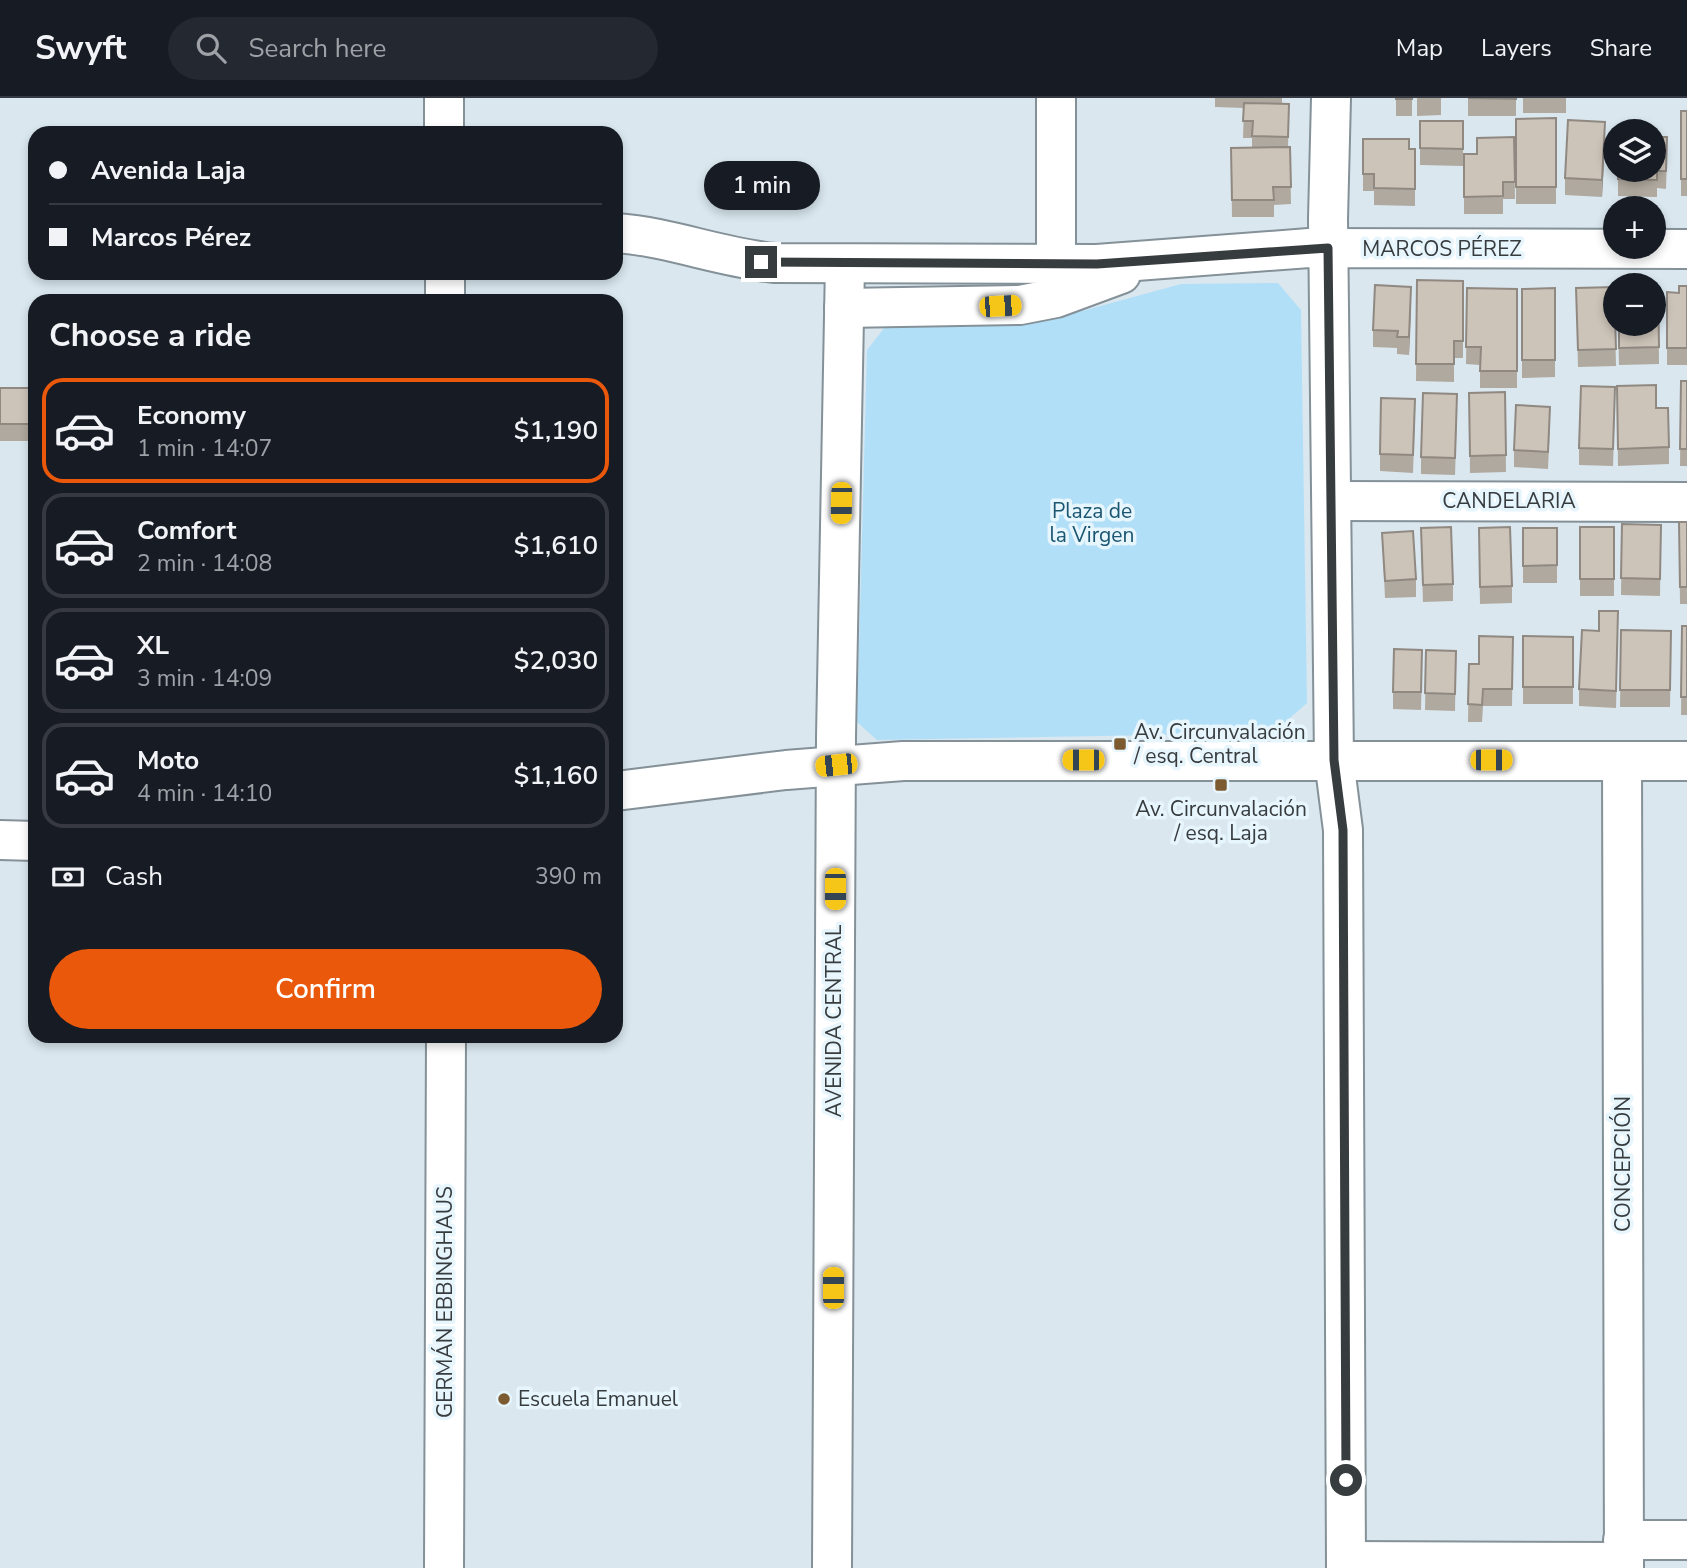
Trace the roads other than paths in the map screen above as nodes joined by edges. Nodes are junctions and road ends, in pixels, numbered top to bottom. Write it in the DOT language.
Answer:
graph roads {
  1 [pos="444,98"];
  2 [pos="1056,98"];
  3 [pos="1331,98"];
  4 [pos="444,126"];
  5 [pos="623,234"];
  6 [pos="1328,248"];
  7 [pos="1687,249"];
  8 [pos="845,264"];
  9 [pos="1056,282"];
  10 [pos="844,308"];
  11 [pos="1332,501"];
  12 [pos="1687,502"];
  13 [pos="1334,760"];
  14 [pos="1622,761"];
  15 [pos="1687,761"];
  16 [pos="836,765"];
  17 [pos="623,790"];
  18 [pos="0,840"];
  19 [pos="28,841"];
  20 [pos="446,1043"];
  21 [pos="1687,1540"];
  22 [pos="1623,1557"];
  23 [pos="1346,1564"];
  24 [pos="444,1568"];
  25 [pos="832,1568"];
  1 -- 4 [label="street"];
  2 -- 9 [label="street"];
  3 -- 6 [label="street"];
  5 -- 8 [label="street, MARCOS PÉREZ"];
  6 -- 7 [label="street, MARCOS PÉREZ"];
  6 -- 9 [label="street, MARCOS PÉREZ"];
  6 -- 11 [label="street"];
  8 -- 9 [label="street, MARCOS PÉREZ"];
  8 -- 10 [label="street, AVENIDA CENTRAL"];
  9 -- 10 [label="street, MARCOS PÉREZ"];
  10 -- 16 [label="street, AVENIDA CENTRAL"];
  11 -- 12 [label="street, CANDELARIA"];
  11 -- 13 [label="street"];
  13 -- 14 [label="street"];
  13 -- 16 [label="street"];
  13 -- 23 [label="street"];
  14 -- 15 [label="street"];
  14 -- 22 [label="street, CONCEPCIÓN"];
  16 -- 17 [label="street"];
  16 -- 25 [label="street, AVENIDA CENTRAL"];
  18 -- 19 [label="street"];
  20 -- 24 [label="street, GERMÁN EBBINGHAUS"];
  21 -- 22 [label="street"];
  22 -- 23 [label="street"];
}
